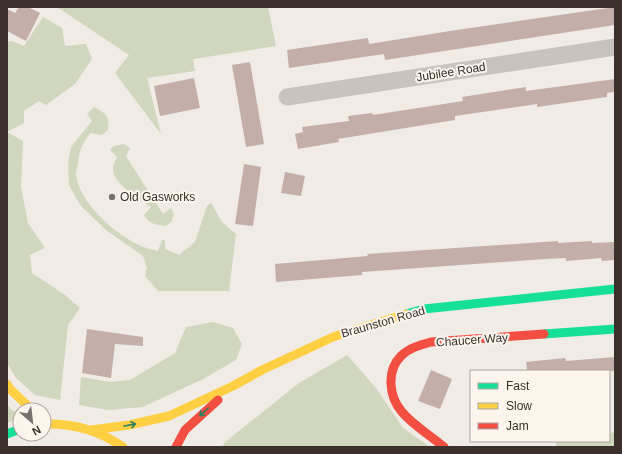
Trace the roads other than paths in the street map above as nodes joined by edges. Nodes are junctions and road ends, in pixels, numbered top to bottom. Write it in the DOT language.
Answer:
graph roads {
  1 [pos="615,47"];
  2 [pos="287,98"];
  3 [pos="615,289"];
  4 [pos="615,328"];
  5 [pos="7,384"];
  6 [pos="233,386"];
  7 [pos="24,402"];
  8 [pos="52,423"];
  9 [pos="91,430"];
  10 [pos="122,447"];
  11 [pos="176,447"];
  12 [pos="444,447"];
  1 -- 2 [label="street, Jubilee Road"];
  3 -- 6 [label="main road, Braunston Road"];
  4 -- 12 [label="main road, Chaucer Way"];
  5 -- 7 [label="main road"];
  9 -- 6 [label="main road, Braunston Road, one-way"];
  6 -- 11 [label="main road, Braunston Road, one-way"];
  8 -- 9 [label="main road"];
  9 -- 10 [label="main road"];
}
